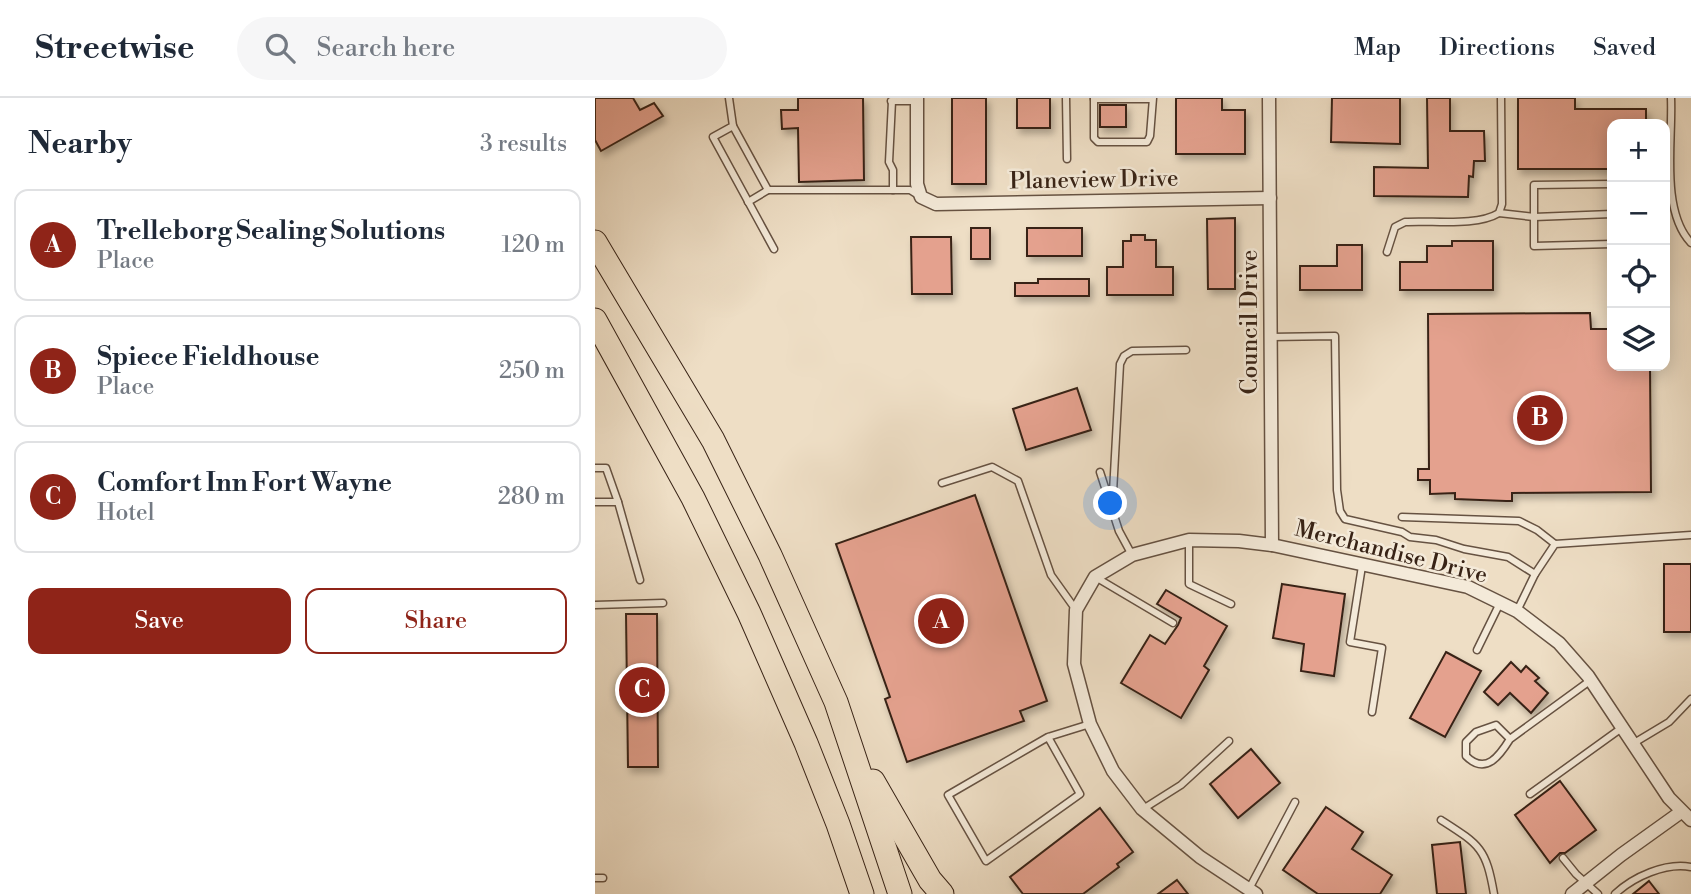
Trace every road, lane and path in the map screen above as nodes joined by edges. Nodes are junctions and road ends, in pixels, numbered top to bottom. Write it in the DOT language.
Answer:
graph roads {
  1 [pos="729,98"];
  2 [pos="1066,98"];
  3 [pos="1153,98"];
  4 [pos="1269,98"];
  5 [pos="1500,98"];
  6 [pos="1671,98"];
  7 [pos="917,99"];
  8 [pos="1094,99"];
  9 [pos="891,100"];
  10 [pos="733,126"];
  11 [pos="1067,159"];
  12 [pos="1607,184"];
  13 [pos="768,190"];
  14 [pos="893,190"];
  15 [pos="921,197"];
  16 [pos="1270,198"];
  17 [pos="748,202"];
  18 [pos="1499,213"];
  19 [pos="1607,214"];
  20 [pos="1534,217"];
  21 [pos="595,242"];
  22 [pos="1691,243"];
  23 [pos="1607,244"];
  24 [pos="774,249"];
  25 [pos="1387,252"];
  26 [pos="595,320"];
  27 [pos="1271,337"];
  28 [pos="1186,350"];
  29 [pos="595,468"];
  30 [pos="1100,472"];
  31 [pos="941,483"];
  32 [pos="595,502"];
  33 [pos="618,502"];
  34 [pos="1112,511"];
  35 [pos="1402,517"];
  36 [pos="1691,535"];
  37 [pos="1189,540"];
  38 [pos="1555,544"];
  39 [pos="1272,545"];
  40 [pos="1132,555"];
  41 [pos="1362,566"];
  42 [pos="1535,574"];
  43 [pos="1095,577"];
  44 [pos="640,580"];
  45 [pos="1501,602"];
  46 [pos="663,603"];
  47 [pos="1231,604"];
  48 [pos="595,605"];
  49 [pos="1076,610"];
  50 [pos="1517,611"];
  51 [pos="1173,623"];
  52 [pos="1477,650"];
  53 [pos="1591,680"];
  54 [pos="1691,699"];
  55 [pos="1372,712"];
  56 [pos="1090,724"];
  57 [pos="1623,727"];
  58 [pos="847,734"];
  59 [pos="1048,737"];
  60 [pos="1510,738"];
  61 [pos="1229,741"];
  62 [pos="806,743"];
  63 [pos="1634,743"];
  64 [pos="1530,794"];
  65 [pos="1295,803"];
  66 [pos="1142,809"];
  67 [pos="1686,816"];
  68 [pos="1441,820"];
  69 [pos="1563,858"];
  70 [pos="1691,867"];
  71 [pos="1587,882"];
  72 [pos="1253,892"];
  73 [pos="848,894"];
  74 [pos="862,894"];
  75 [pos="900,894"];
  76 [pos="942,894"];
  77 [pos="1494,894"];
  78 [pos="1572,894"];
  79 [pos="1598,894"];
  80 [pos="1615,894"];
  1 -- 10 [label="lane"];
  2 -- 11 [label="lane"];
  3 -- 8 [label="lane"];
  3 -- 8 [label="lane"];
  4 -- 16 [label="street, Council Drive"];
  5 -- 18 [label="lane"];
  6 -- 22 [label="lane"];
  7 -- 9 [label="lane"];
  7 -- 15 [label="street"];
  9 -- 14 [label="lane"];
  10 -- 13 [label="lane"];
  10 -- 17 [label="lane"];
  12 -- 20 [label="lane"];
  13 -- 14 [label="lane"];
  13 -- 17 [label="lane"];
  14 -- 15 [label="lane"];
  15 -- 16 [label="street, Planeview Drive"];
  16 -- 27 [label="street, Council Drive"];
  17 -- 24 [label="lane"];
  18 -- 20 [label="lane"];
  18 -- 25 [label="lane"];
  19 -- 20 [label="lane"];
  20 -- 23 [label="lane"];
  21 -- 58 [label="highway"];
  26 -- 62 [label="highway"];
  27 -- 39 [label="street, Council Drive"];
  27 -- 42 [label="lane"];
  28 -- 34 [label="lane"];
  29 -- 33 [label="lane"];
  30 -- 34 [label="lane"];
  31 -- 49 [label="lane"];
  32 -- 33 [label="lane"];
  33 -- 44 [label="lane"];
  34 -- 40 [label="lane"];
  35 -- 38 [label="lane"];
  36 -- 38 [label="lane"];
  37 -- 39 [label="street, Merchandise Drive"];
  37 -- 40 [label="street, Merchandise Drive"];
  37 -- 47 [label="lane"];
  38 -- 42 [label="lane"];
  39 -- 41 [label="street, Merchandise Drive"];
  40 -- 43 [label="street, Merchandise Drive"];
  41 -- 45 [label="street, Merchandise Drive"];
  41 -- 55 [label="lane"];
  42 -- 50 [label="lane"];
  43 -- 49 [label="street"];
  43 -- 51 [label="lane"];
  45 -- 50 [label="street, Merchandise Drive"];
  45 -- 52 [label="lane"];
  46 -- 48 [label="lane"];
  49 -- 56 [label="street"];
  50 -- 53 [label="street, Merchandise Drive"];
  53 -- 57 [label="street, Merchandise Drive"];
  53 -- 60 [label="lane"];
  54 -- 63 [label="lane"];
  56 -- 59 [label="lane"];
  56 -- 66 [label="street"];
  57 -- 63 [label="street, Merchandise Drive"];
  57 -- 64 [label="lane"];
  58 -- 75 [label="highway"];
  58 -- 76 [label="highway"];
  59 -- 59 [label="lane"];
  60 -- 60 [label="lane"];
  61 -- 66 [label="lane"];
  62 -- 73 [label="highway"];
  62 -- 74 [label="highway"];
  63 -- 67 [label="street, Merchandise Drive"];
  65 -- 72 [label="lane"];
  66 -- 72 [label="street"];
  67 -- 71 [label="street"];
  68 -- 77 [label="lane"];
  69 -- 71 [label="lane"];
  70 -- 80 [label="lane"];
  71 -- 78 [label="street"];
  71 -- 79 [label="lane"];
}
